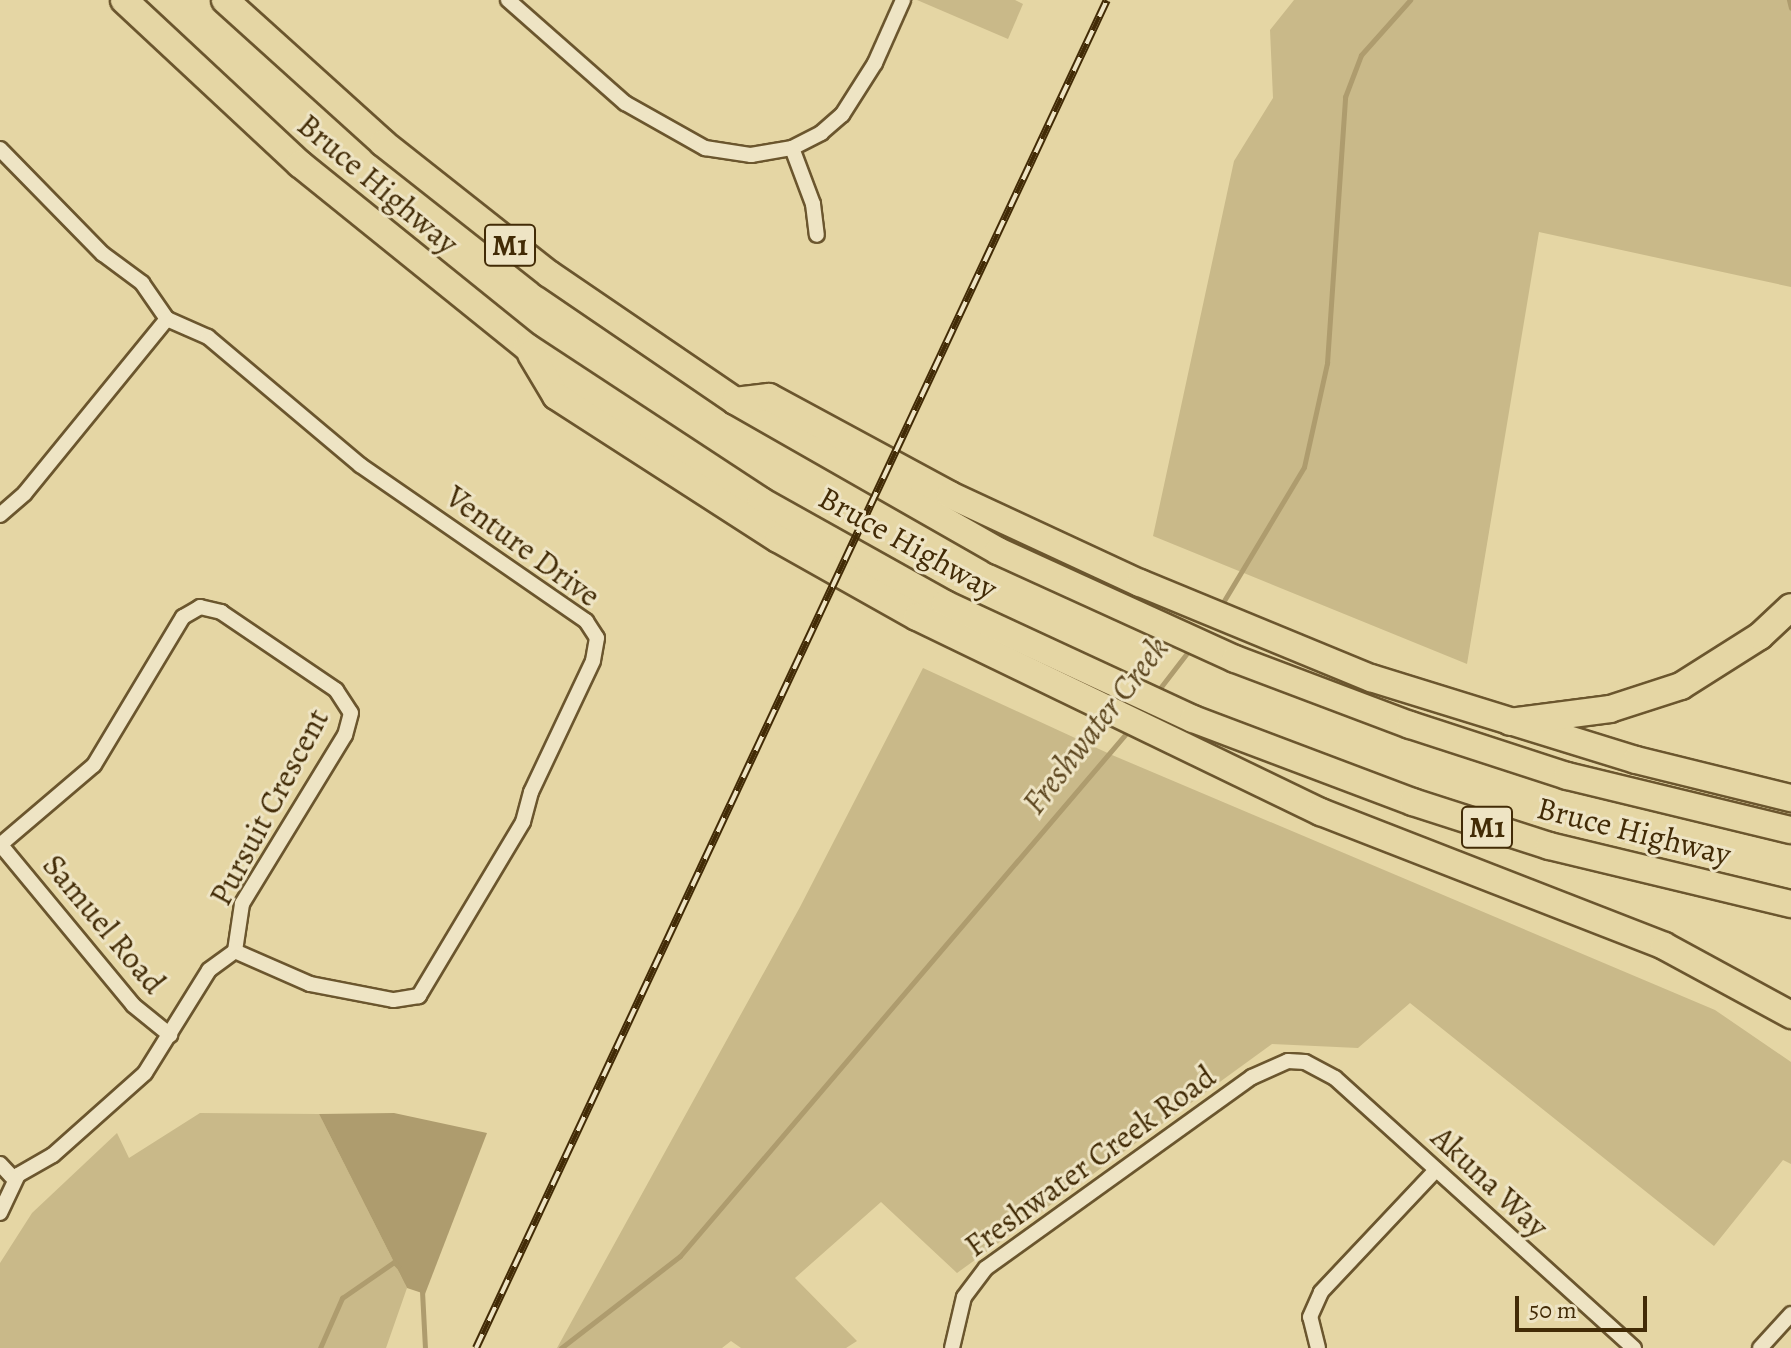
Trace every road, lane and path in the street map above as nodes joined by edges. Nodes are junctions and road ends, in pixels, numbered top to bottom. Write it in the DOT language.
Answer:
graph roads {
  1 [pos="124,0"];
  2 [pos="225,0"];
  3 [pos="508,0"];
  4 [pos="903,0"];
  5 [pos="792,148"];
  6 [pos="0,149"];
  7 [pos="817,235"];
  8 [pos="167,319"];
  9 [pos="527,347"];
  10 [pos="735,401"];
  11 [pos="0,515"];
  12 [pos="1791,607"];
  13 [pos="1506,723"];
  14 [pos="1791,798"];
  15 [pos="1791,830"];
  16 [pos="0,844"];
  17 [pos="1791,904"];
  18 [pos="235,951"];
  19 [pos="1791,1015"];
  20 [pos="170,1035"];
  21 [pos="1305,1062"];
  22 [pos="0,1164"];
  23 [pos="1436,1170"];
  24 [pos="14,1179"];
  25 [pos="0,1213"];
  26 [pos="1791,1314"];
  27 [pos="952,1348"];
  28 [pos="1318,1348"];
  29 [pos="1634,1348"];
  30 [pos="1760,1348"];
  1 -- 9 [label="highway, Bruce Highway / M1"];
  2 -- 10 [label="highway, Bruce Highway / M1"];
  3 -- 5 [label="street"];
  4 -- 5 [label="street"];
  5 -- 7 [label="street"];
  6 -- 8 [label="street"];
  8 -- 11 [label="street"];
  8 -- 18 [label="street, Venture Drive"];
  9 -- 17 [label="highway, Bruce Highway / M1"];
  9 -- 19 [label="highway"];
  10 -- 13 [label="highway"];
  10 -- 15 [label="highway, Bruce Highway / M1"];
  12 -- 13 [label="highway"];
  13 -- 14 [label="highway"];
  16 -- 18 [label="street, Pursuit Crescent"];
  16 -- 20 [label="street, Samuel Road"];
  18 -- 20 [label="street"];
  20 -- 24 [label="street"];
  21 -- 23 [label="street, Akuna Way"];
  21 -- 27 [label="street, Freshwater Creek Road"];
  22 -- 24 [label="street"];
  23 -- 28 [label="street"];
  23 -- 29 [label="street, Akuna Way"];
  24 -- 25 [label="street"];
  26 -- 30 [label="street"];
}
